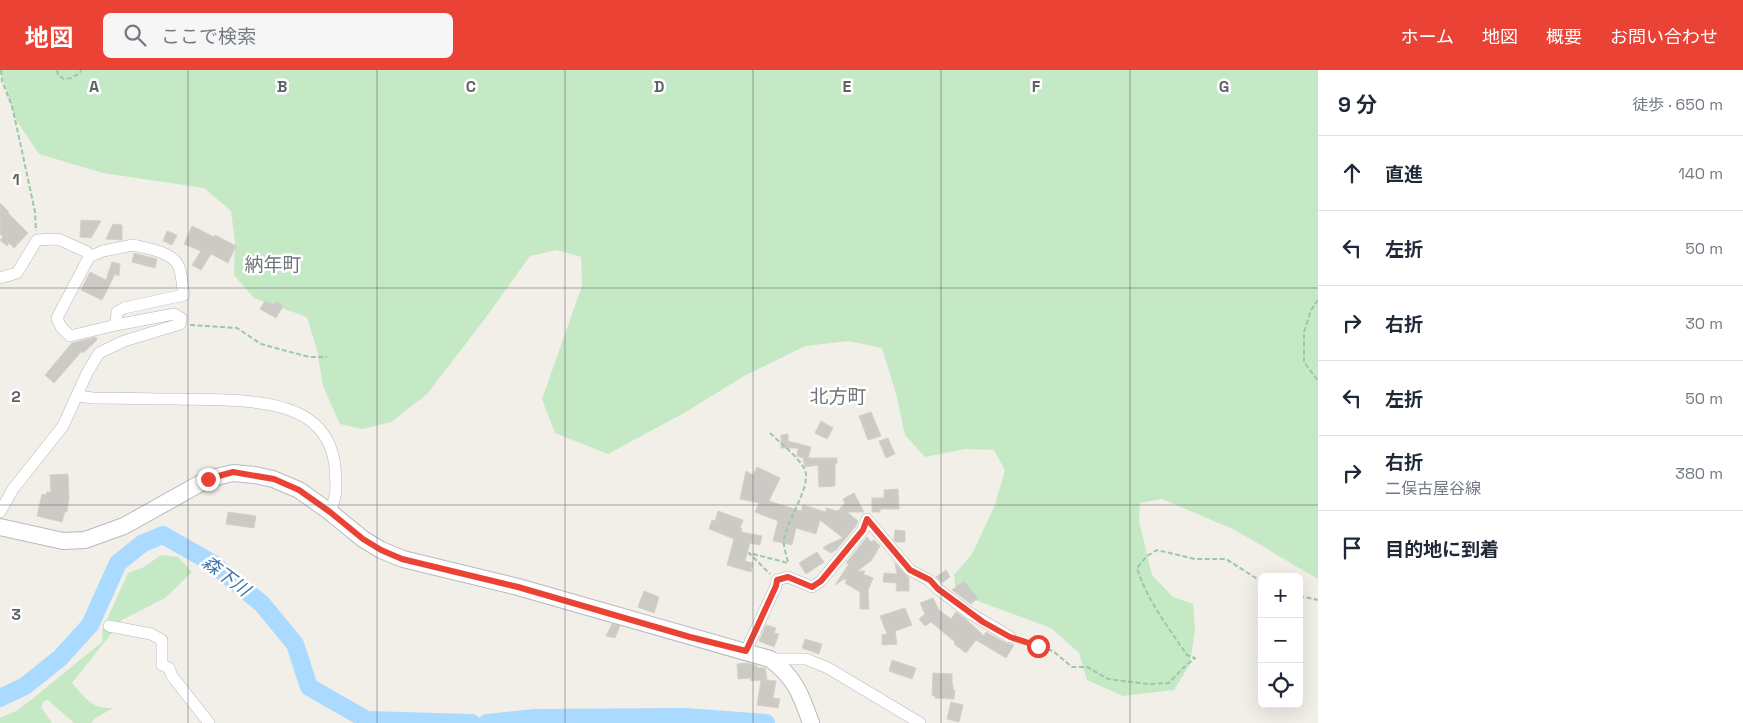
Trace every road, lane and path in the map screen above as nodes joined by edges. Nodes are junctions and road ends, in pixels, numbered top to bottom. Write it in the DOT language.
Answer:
graph roads {
  1 [pos="1,70"];
  2 [pos="57,70"];
  3 [pos="81,70"];
  4 [pos="37,240"];
  5 [pos="89,257"];
  6 [pos="0,278"];
  7 [pos="1318,300"];
  8 [pos="180,324"];
  9 [pos="116,325"];
  10 [pos="327,358"];
  11 [pos="1318,381"];
  12 [pos="77,396"];
  13 [pos="770,433"];
  14 [pos="0,512"];
  15 [pos="330,512"];
  16 [pos="0,527"];
  17 [pos="1258,579"];
  18 [pos="777,580"];
  19 [pos="1303,597"];
  20 [pos="1318,600"];
  21 [pos="109,626"];
  22 [pos="1010,637"];
  23 [pos="746,651"];
  24 [pos="770,659"];
  25 [pos="210,723"];
  26 [pos="811,723"];
  27 [pos="920,723"];
  1 -- 4 [label="path"];
  2 -- 3 [label="path"];
  4 -- 5 [label="street"];
  4 -- 6 [label="street"];
  5 -- 9 [label="street"];
  5 -- 9 [label="street"];
  7 -- 11 [label="path"];
  8 -- 9 [label="street"];
  8 -- 10 [label="path"];
  8 -- 12 [label="street"];
  12 -- 14 [label="street"];
  12 -- 15 [label="street"];
  13 -- 18 [label="path"];
  15 -- 16 [label="main road"];
  15 -- 23 [label="main road"];
  17 -- 22 [label="path"];
  18 -- 22 [label="street"];
  18 -- 23 [label="street"];
  19 -- 20 [label="path"];
  21 -- 25 [label="street"];
  23 -- 24 [label="main road"];
  24 -- 26 [label="main road"];
  24 -- 27 [label="street"];
}
